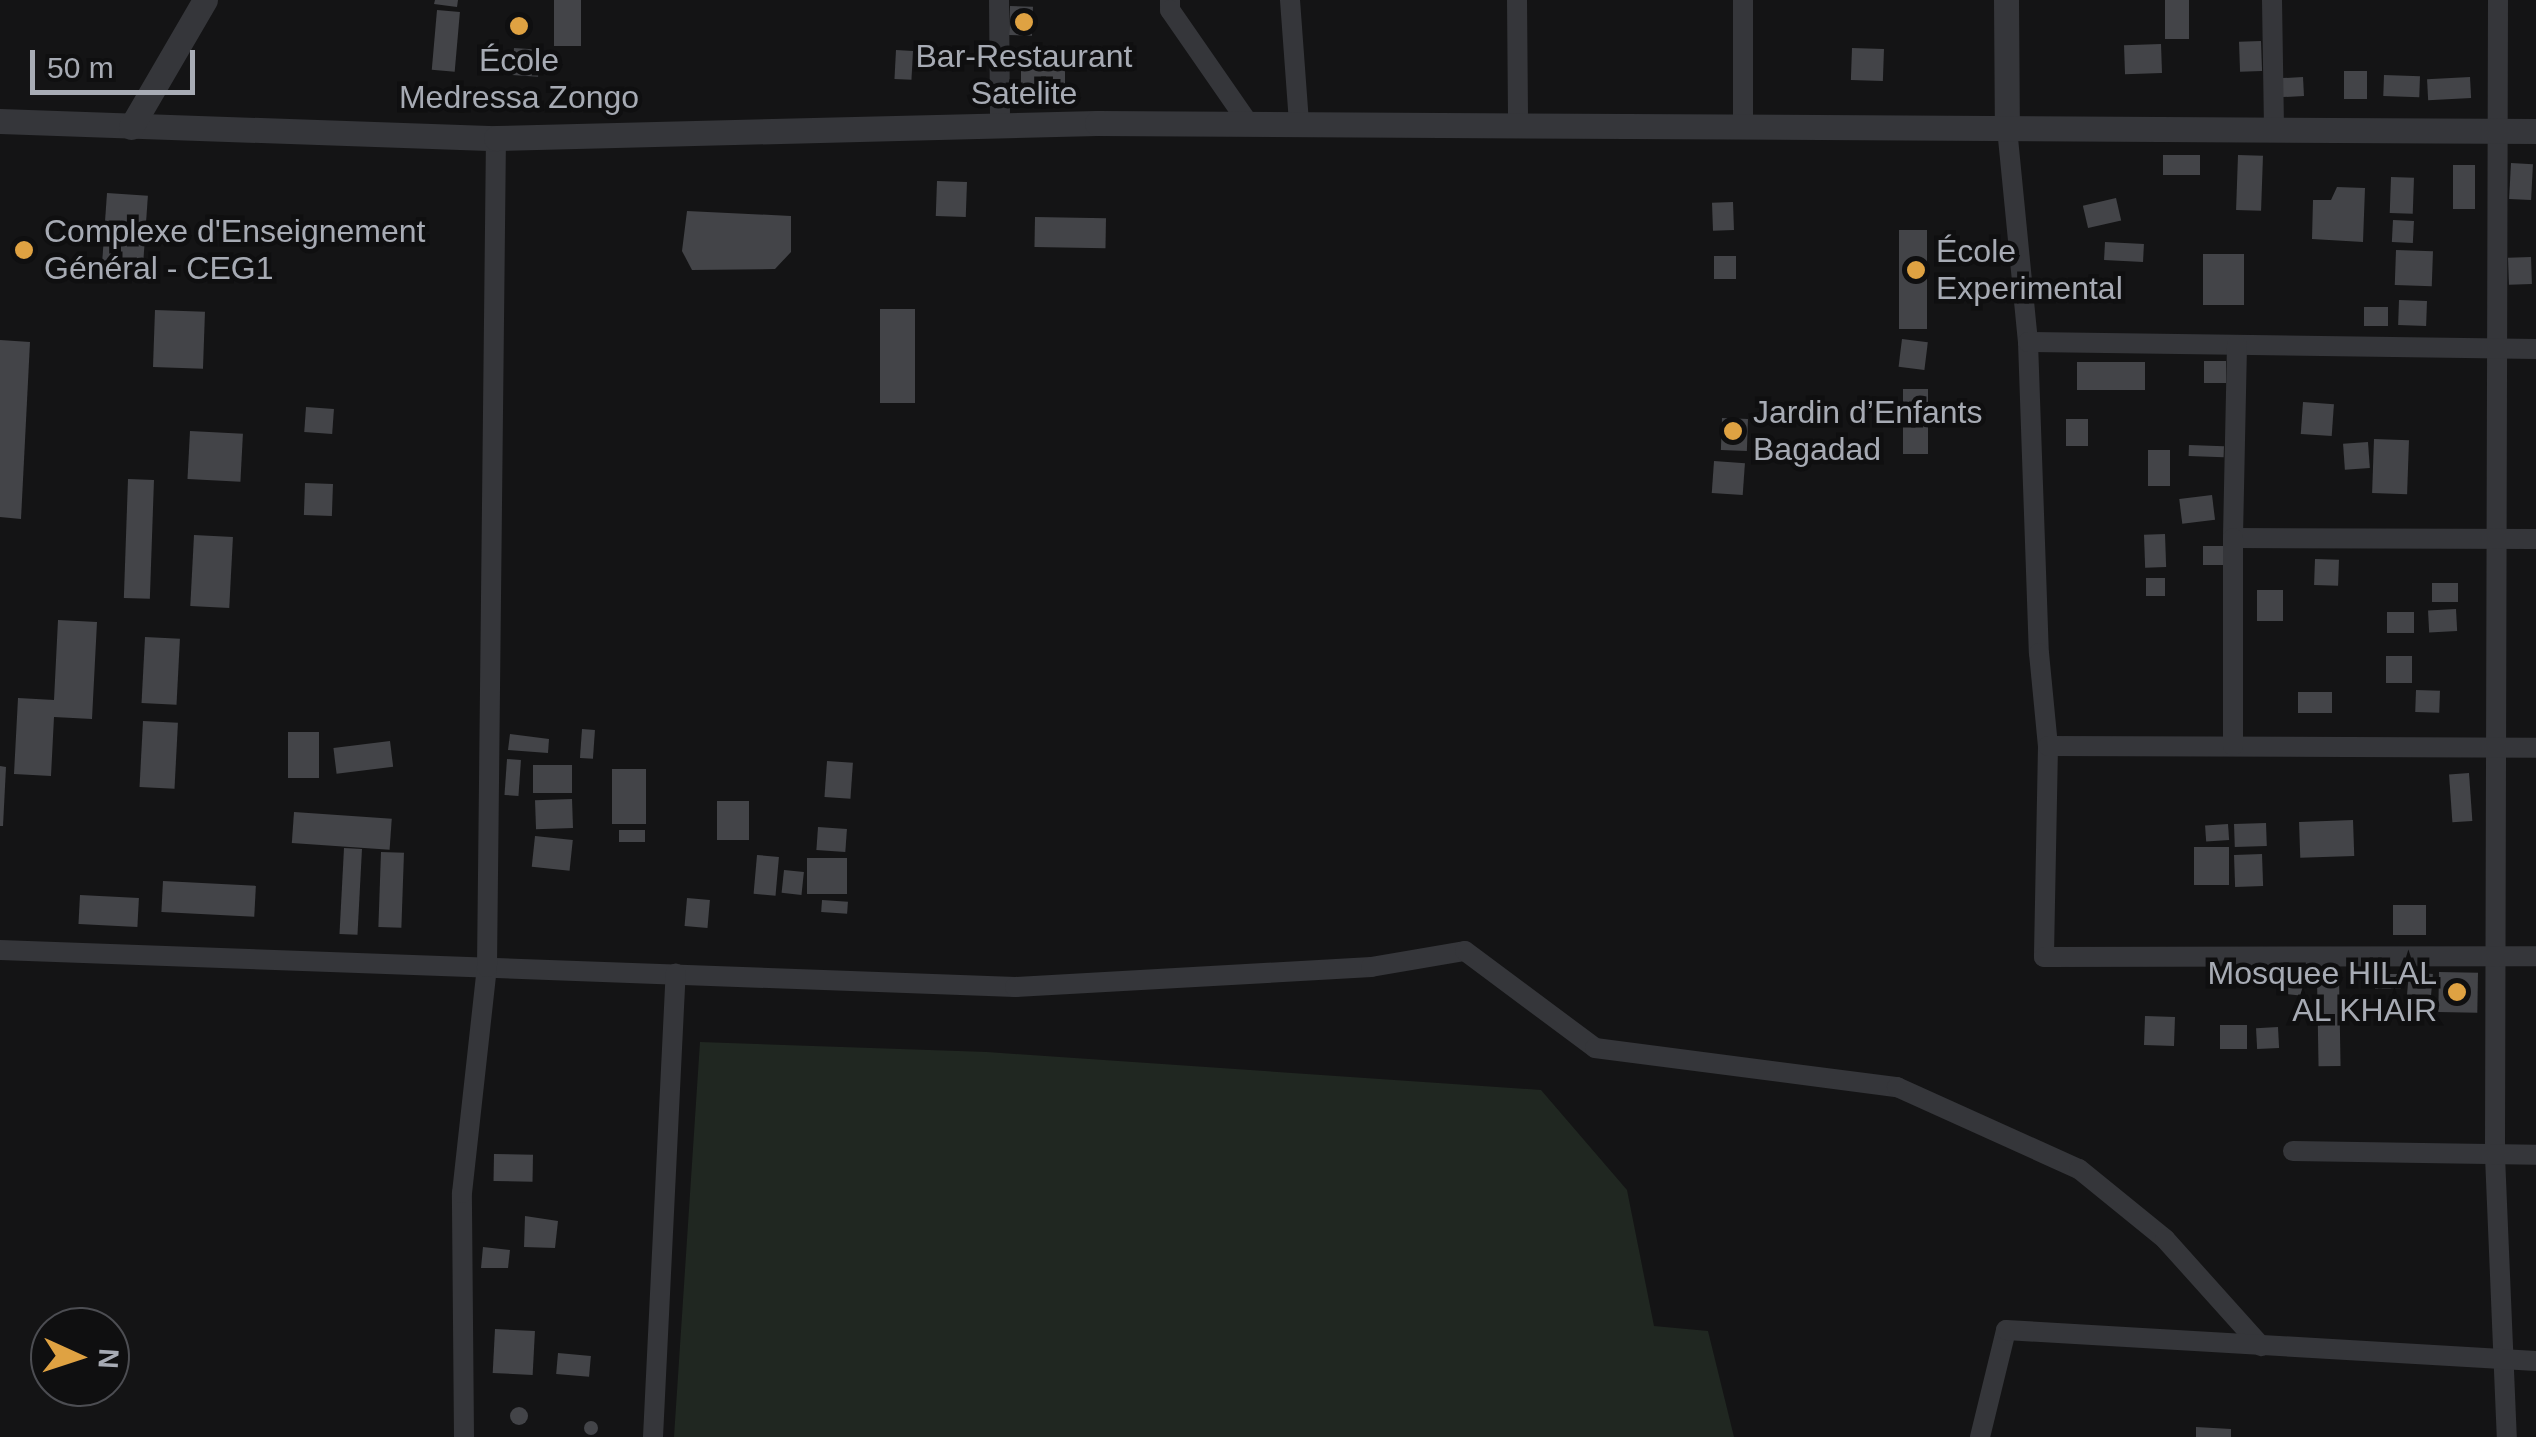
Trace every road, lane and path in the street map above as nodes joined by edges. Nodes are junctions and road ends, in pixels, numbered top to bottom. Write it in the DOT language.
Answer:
graph roads {
  1 [pos="205,0"];
  2 [pos="1000,0"];
  3 [pos="1170,0"];
  4 [pos="1290,0"];
  5 [pos="1517,0"];
  6 [pos="1743,0"];
  7 [pos="2006,0"];
  8 [pos="2272,0"];
  9 [pos="2498,0"];
  10 [pos="0,121"];
  11 [pos="1249,124"];
  12 [pos="1299,124"];
  13 [pos="1000,125"];
  14 [pos="1518,125"];
  15 [pos="1743,126"];
  16 [pos="131,127"];
  17 [pos="2007,128"];
  18 [pos="2274,129"];
  19 [pos="2500,131"];
  20 [pos="2536,131"];
  21 [pos="496,138"];
  22 [pos="2028,342"];
  23 [pos="2237,345"];
  24 [pos="2498,349"];
  25 [pos="2536,349"];
  26 [pos="2234,538"];
  27 [pos="2497,539"];
  28 [pos="2536,539"];
  29 [pos="2048,746"];
  30 [pos="2233,746"];
  31 [pos="2496,748"];
  32 [pos="2536,748"];
  33 [pos="0,950"];
  34 [pos="2498,956"];
  35 [pos="2536,956"];
  36 [pos="486,967"];
  37 [pos="676,974"];
  38 [pos="2293,1151"];
  39 [pos="2536,1155"];
  40 [pos="2495,1156"];
  41 [pos="2261,1346"];
  42 [pos="2505,1362"];
  43 [pos="2536,1362"];
  44 [pos="464,1437"];
  45 [pos="653,1437"];
  46 [pos="1980,1437"];
  47 [pos="2507,1437"];
  1 -- 16 [label="street"];
  2 -- 13 [label="street"];
  3 -- 11 [label="street"];
  4 -- 12 [label="street"];
  5 -- 14 [label="street"];
  6 -- 15 [label="street"];
  7 -- 17 [label="street"];
  8 -- 18 [label="street"];
  9 -- 19 [label="street"];
  10 -- 16 [label="street"];
  11 -- 12 [label="street"];
  11 -- 13 [label="street"];
  12 -- 14 [label="street"];
  13 -- 21 [label="street"];
  14 -- 15 [label="street"];
  15 -- 17 [label="street"];
  16 -- 21 [label="street"];
  17 -- 18 [label="street"];
  17 -- 22 [label="street"];
  18 -- 19 [label="street"];
  19 -- 20 [label="street"];
  19 -- 24 [label="street"];
  21 -- 36 [label="street"];
  22 -- 23 [label="street"];
  22 -- 29 [label="street"];
  23 -- 24 [label="street"];
  23 -- 26 [label="street"];
  24 -- 25 [label="street"];
  24 -- 27 [label="street"];
  26 -- 27 [label="street"];
  26 -- 30 [label="street"];
  27 -- 28 [label="street"];
  27 -- 31 [label="street"];
  29 -- 30 [label="street"];
  29 -- 34 [label="street"];
  30 -- 31 [label="street"];
  31 -- 32 [label="street"];
  31 -- 34 [label="street"];
  33 -- 36 [label="street"];
  34 -- 35 [label="street"];
  34 -- 40 [label="street"];
  36 -- 37 [label="street"];
  36 -- 44 [label="street"];
  37 -- 41 [label="street"];
  37 -- 45 [label="street"];
  38 -- 40 [label="street"];
  39 -- 40 [label="street"];
  40 -- 42 [label="street"];
  41 -- 42 [label="street"];
  41 -- 46 [label="street"];
  42 -- 43 [label="street"];
  42 -- 47 [label="street"];
}
